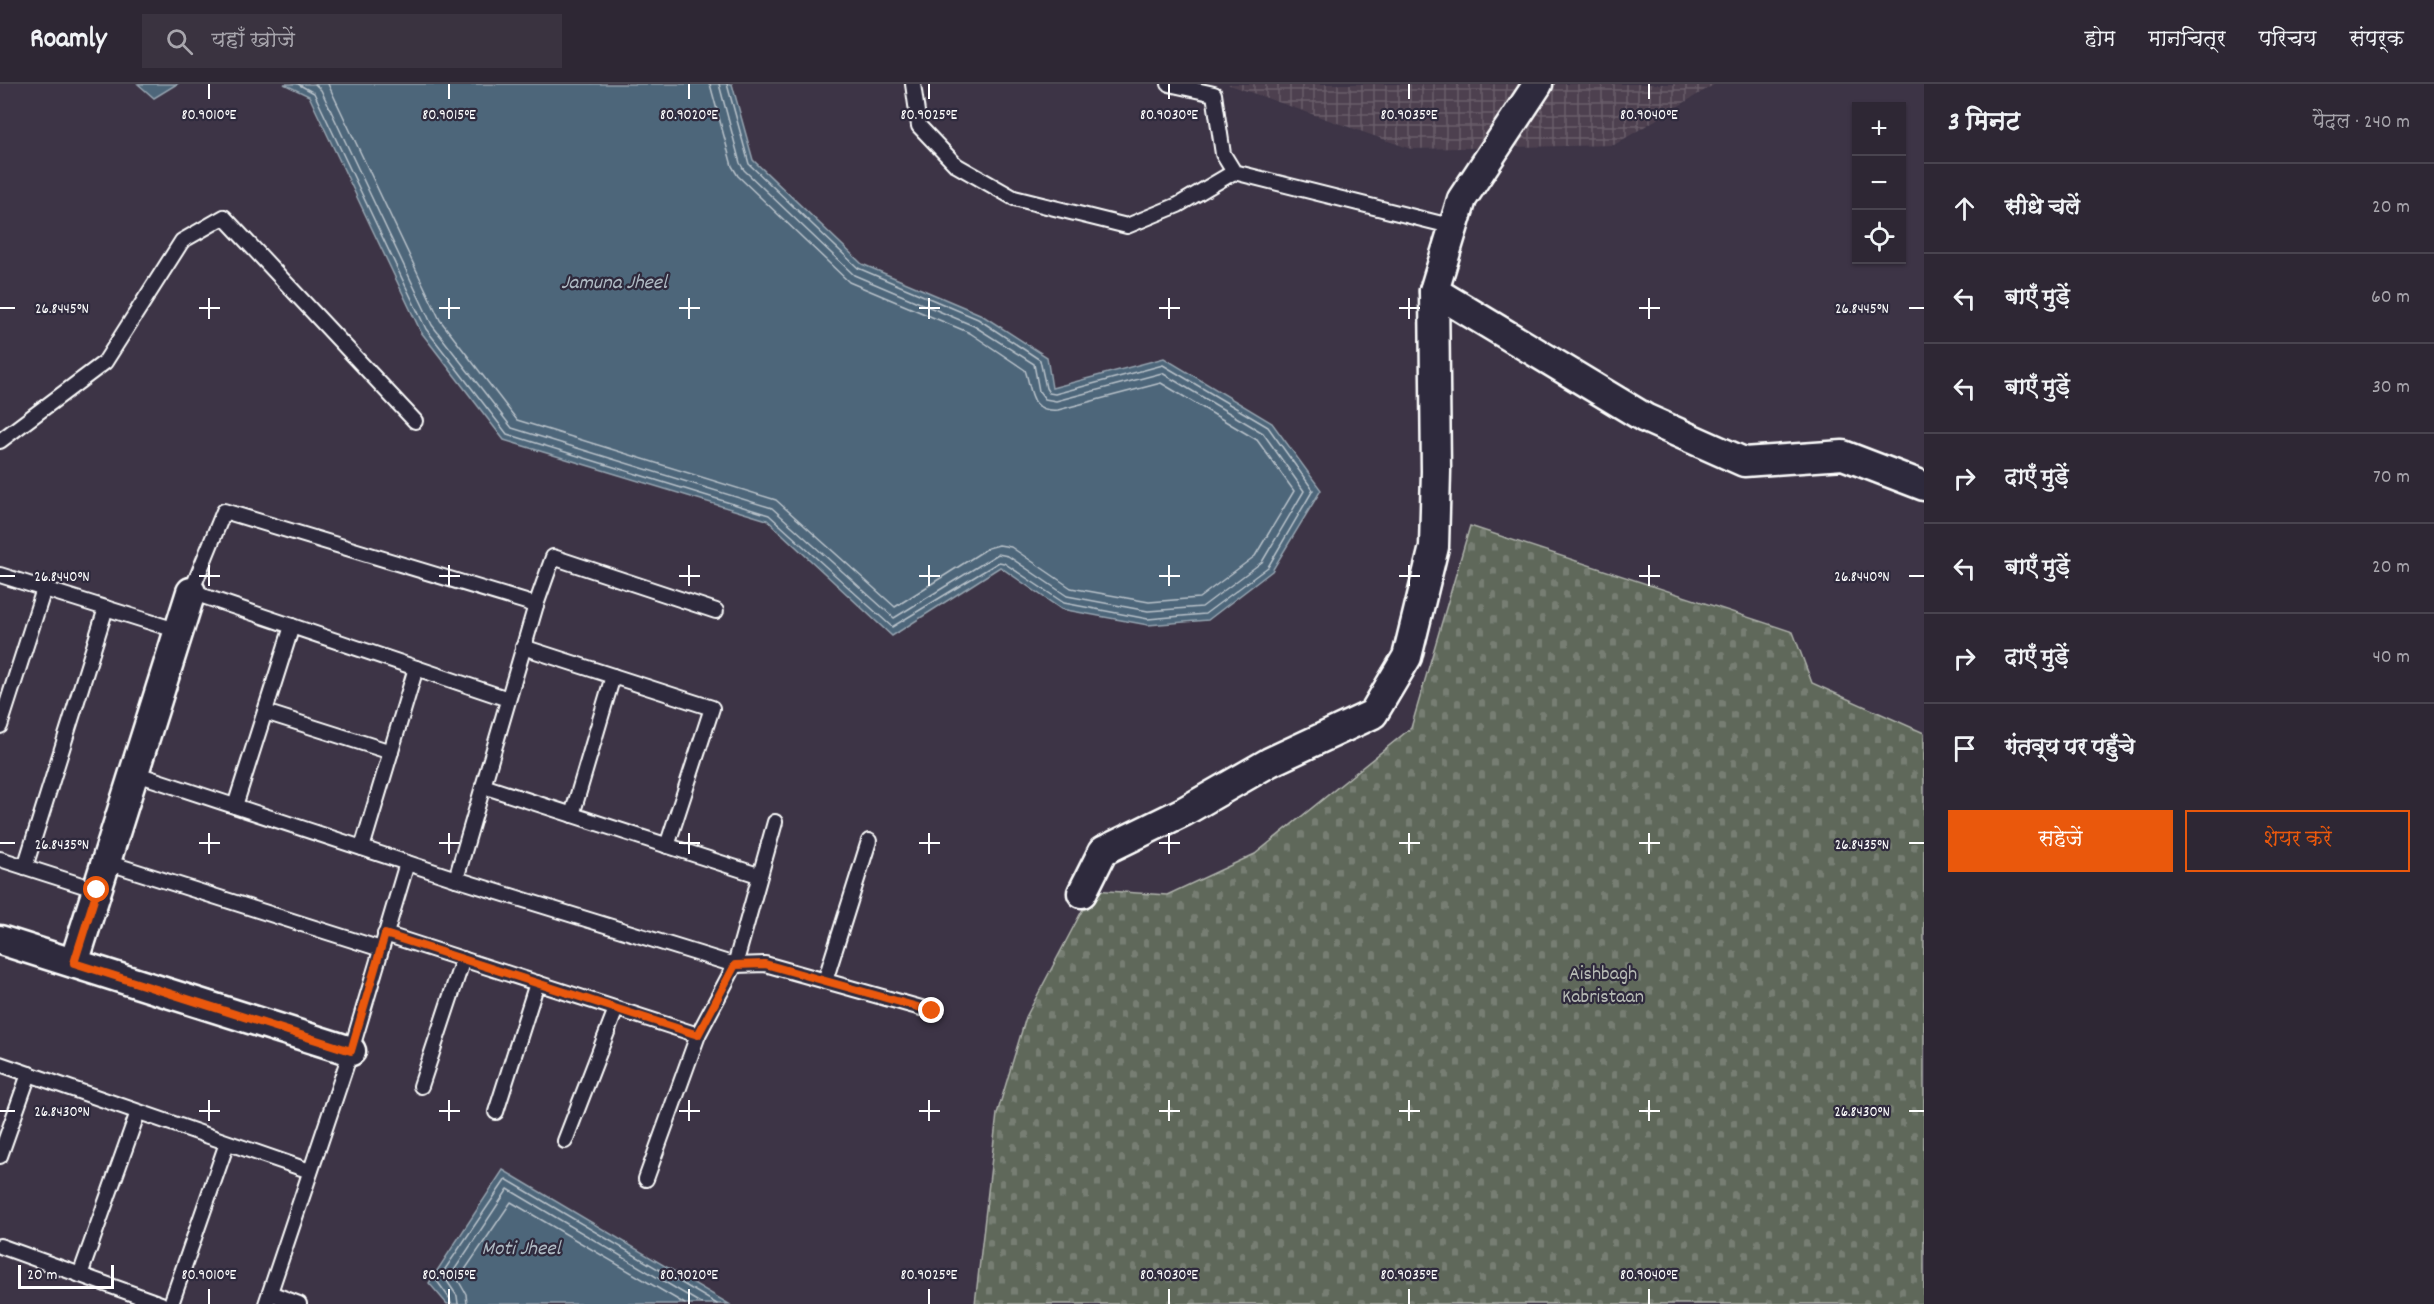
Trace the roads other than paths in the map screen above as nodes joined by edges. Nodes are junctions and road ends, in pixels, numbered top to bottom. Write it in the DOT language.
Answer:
graph roads {
  1 [pos="913,84"];
  2 [pos="1170,84"];
  3 [pos="1538,84"];
  4 [pos="1234,172"];
  5 [pos="1454,227"];
  6 [pos="1434,291"];
  7 [pos="415,421"];
  8 [pos="0,441"];
  9 [pos="1924,486"];
  10 [pos="0,575"];
  11 [pos="44,589"];
  12 [pos="191,592"];
  13 [pos="536,605"];
  14 [pos="106,608"];
  15 [pos="716,611"];
  16 [pos="292,626"];
  17 [pos="179,631"];
  18 [pos="523,647"];
  19 [pos="416,668"];
  20 [pos="613,676"];
  21 [pos="508,699"];
  22 [pos="265,712"];
  23 [pos="0,726"];
  24 [pos="391,752"];
  25 [pos="134,773"];
  26 [pos="483,786"];
  27 [pos="235,806"];
  28 [pos="572,815"];
  29 [pos="775,822"];
  30 [pos="869,841"];
  31 [pos="667,846"];
  32 [pos="362,848"];
  33 [pos="0,859"];
  34 [pos="106,862"];
  35 [pos="407,862"];
  36 [pos="25,867"];
  37 [pos="758,875"];
  38 [pos="456,879"];
  39 [pos="97,890"];
  40 [pos="1082,893"];
  41 [pos="385,934"];
  42 [pos="0,940"];
  43 [pos="381,949"];
  44 [pos="463,959"];
  45 [pos="74,963"];
  46 [pos="735,965"];
  47 [pos="825,981"];
  48 [pos="537,984"];
  49 [pos="616,1009"];
  50 [pos="932,1011"];
  51 [pos="698,1035"];
  52 [pos="351,1051"];
  53 [pos="0,1064"];
  54 [pos="29,1074"];
  55 [pos="421,1086"];
  56 [pos="138,1112"];
  57 [pos="496,1112"];
  58 [pos="565,1141"];
  59 [pos="227,1143"];
  60 [pos="0,1156"];
  61 [pos="310,1171"];
  62 [pos="646,1179"];
  63 [pos="0,1246"];
  64 [pos="80,1275"];
  65 [pos="268,1299"];
  66 [pos="161,1304"];
  67 [pos="171,1304"];
  68 [pos="299,1304"];
  1 -- 4 [label="lane"];
  2 -- 4 [label="lane"];
  3 -- 5 [label="street"];
  4 -- 5 [label="lane"];
  5 -- 6 [label="street"];
  6 -- 9 [label="street"];
  6 -- 40 [label="street"];
  7 -- 8 [label="lane"];
  10 -- 11 [label="lane"];
  11 -- 14 [label="lane"];
  11 -- 23 [label="lane"];
  12 -- 13 [label="lane"];
  12 -- 16 [label="lane"];
  12 -- 17 [label="street"];
  13 -- 15 [label="lane"];
  13 -- 18 [label="lane"];
  14 -- 17 [label="lane"];
  14 -- 36 [label="lane"];
  16 -- 19 [label="lane"];
  16 -- 22 [label="lane"];
  17 -- 25 [label="street"];
  18 -- 20 [label="lane"];
  18 -- 21 [label="lane"];
  19 -- 21 [label="lane"];
  19 -- 24 [label="lane"];
  20 -- 28 [label="lane"];
  20 -- 31 [label="lane"];
  21 -- 26 [label="lane"];
  22 -- 24 [label="lane"];
  22 -- 27 [label="lane"];
  24 -- 32 [label="lane"];
  25 -- 27 [label="lane"];
  25 -- 34 [label="street"];
  26 -- 28 [label="lane"];
  26 -- 38 [label="lane"];
  27 -- 32 [label="lane"];
  28 -- 31 [label="lane"];
  29 -- 37 [label="lane"];
  30 -- 47 [label="lane"];
  31 -- 37 [label="lane"];
  32 -- 35 [label="lane"];
  33 -- 36 [label="lane"];
  34 -- 39 [label="street"];
  34 -- 43 [label="lane"];
  35 -- 38 [label="lane"];
  35 -- 41 [label="lane"];
  36 -- 39 [label="lane"];
  37 -- 46 [label="lane"];
  38 -- 46 [label="lane"];
  39 -- 45 [label="street"];
  41 -- 43 [label="lane"];
  41 -- 44 [label="lane"];
  42 -- 45 [label="street"];
  43 -- 52 [label="lane"];
  44 -- 48 [label="lane"];
  44 -- 55 [label="lane"];
  45 -- 52 [label="street"];
  46 -- 47 [label="lane"];
  46 -- 51 [label="lane"];
  47 -- 50 [label="lane"];
  48 -- 49 [label="lane"];
  48 -- 57 [label="lane"];
  49 -- 51 [label="lane"];
  49 -- 58 [label="lane"];
  51 -- 62 [label="lane"];
  52 -- 61 [label="lane"];
  53 -- 54 [label="lane"];
  54 -- 56 [label="lane"];
  54 -- 60 [label="lane"];
  56 -- 59 [label="lane"];
  56 -- 64 [label="lane"];
  59 -- 61 [label="lane"];
  59 -- 67 [label="lane"];
  61 -- 65 [label="lane"];
  63 -- 64 [label="lane"];
  64 -- 66 [label="lane"];
  65 -- 68 [label="lane"];
}
